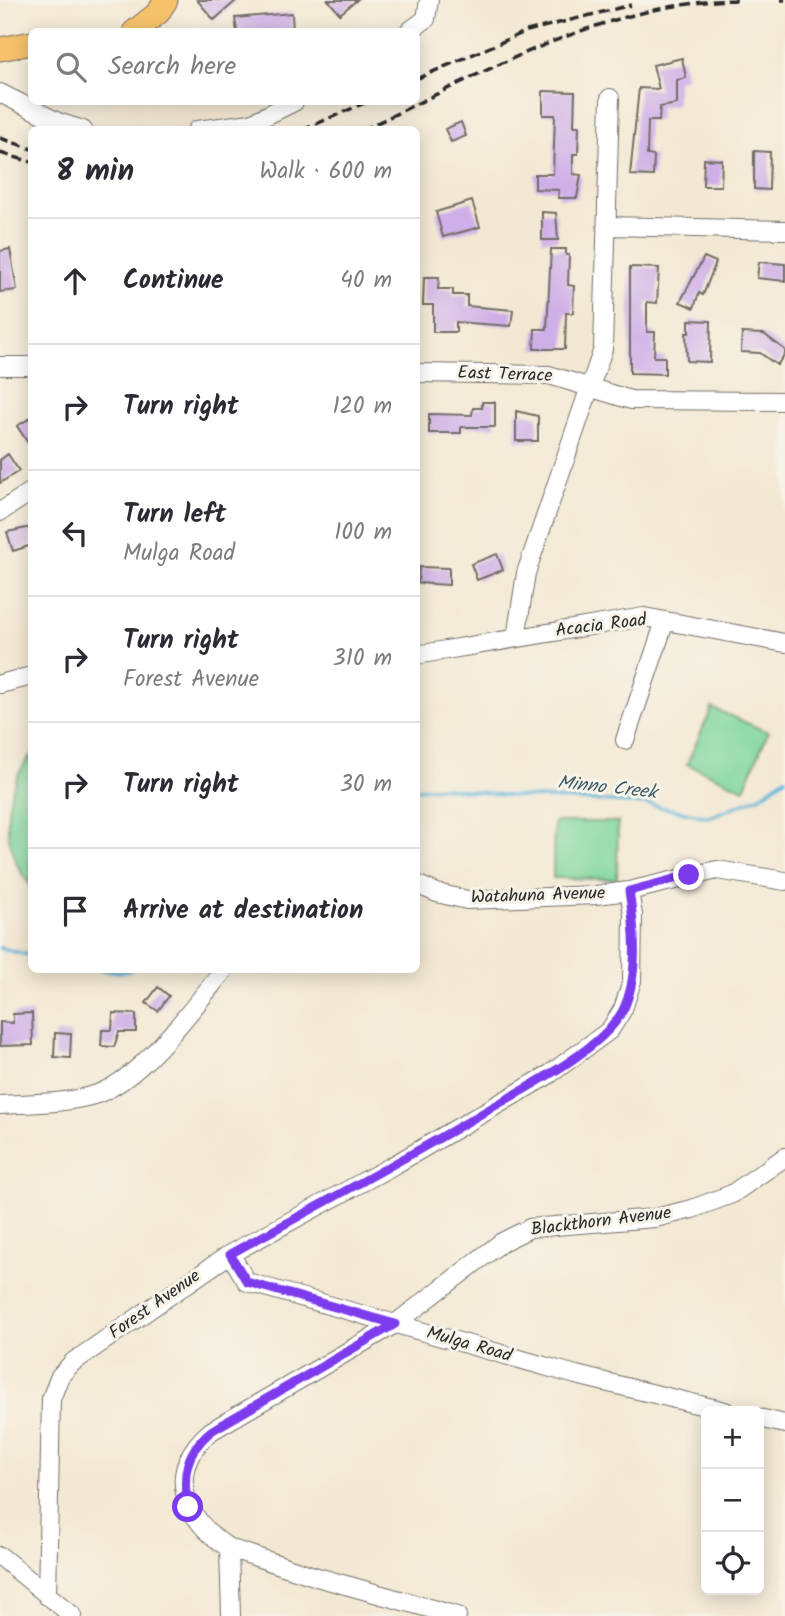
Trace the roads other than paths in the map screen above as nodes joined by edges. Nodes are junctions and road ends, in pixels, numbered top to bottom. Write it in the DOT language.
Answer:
graph roads {
  1 [pos="166,0"];
  2 [pos="429,0"];
  3 [pos="139,28"];
  4 [pos="414,28"];
  5 [pos="28,44"];
  6 [pos="0,49"];
  7 [pos="0,93"];
  8 [pos="610,97"];
  9 [pos="288,105"];
  10 [pos="70,126"];
  11 [pos="228,126"];
  12 [pos="608,226"];
  13 [pos="785,230"];
  14 [pos="0,366"];
  15 [pos="28,366"];
  16 [pos="420,373"];
  17 [pos="592,386"];
  18 [pos="785,401"];
  19 [pos="28,494"];
  20 [pos="0,512"];
  21 [pos="665,621"];
  22 [pos="516,638"];
  23 [pos="785,643"];
  24 [pos="420,654"];
  25 [pos="28,677"];
  26 [pos="0,684"];
  27 [pos="625,740"];
  28 [pos="785,881"];
  29 [pos="420,886"];
  30 [pos="629,891"];
  31 [pos="222,973"];
  32 [pos="0,1105"];
  33 [pos="785,1157"];
  34 [pos="230,1254"];
  35 [pos="395,1324"];
  36 [pos="704,1406"];
  37 [pos="764,1420"];
  38 [pos="785,1424"];
  39 [pos="229,1548"];
  40 [pos="0,1556"];
  41 [pos="47,1596"];
  42 [pos="73,1616"];
  43 [pos="231,1616"];
  44 [pos="457,1616"];
  1 -- 3 [label="main road"];
  2 -- 4 [label="street"];
  5 -- 6 [label="main road"];
  7 -- 10 [label="street"];
  8 -- 12 [label="street"];
  9 -- 11 [label="street"];
  12 -- 13 [label="street"];
  12 -- 17 [label="street"];
  14 -- 15 [label="street"];
  16 -- 17 [label="street, East Terrace"];
  17 -- 18 [label="street, East Terrace"];
  17 -- 22 [label="street"];
  19 -- 20 [label="street"];
  21 -- 22 [label="street, Acacia Road"];
  21 -- 23 [label="street, Acacia Road"];
  21 -- 27 [label="street"];
  22 -- 24 [label="street, Acacia Road"];
  25 -- 26 [label="street"];
  28 -- 30 [label="street, Watahuna Avenue"];
  29 -- 30 [label="street, Watahuna Avenue"];
  30 -- 34 [label="street, Forest Avenue"];
  31 -- 32 [label="street"];
  33 -- 35 [label="street, Blackthorn Avenue"];
  34 -- 35 [label="street, Mulga Road"];
  34 -- 41 [label="street, Forest Avenue"];
  35 -- 36 [label="street, Mulga Road"];
  35 -- 39 [label="street, Blackthorn Avenue"];
  37 -- 38 [label="street"];
  39 -- 43 [label="street"];
  39 -- 44 [label="street"];
  40 -- 41 [label="street"];
  41 -- 42 [label="street"];
}
